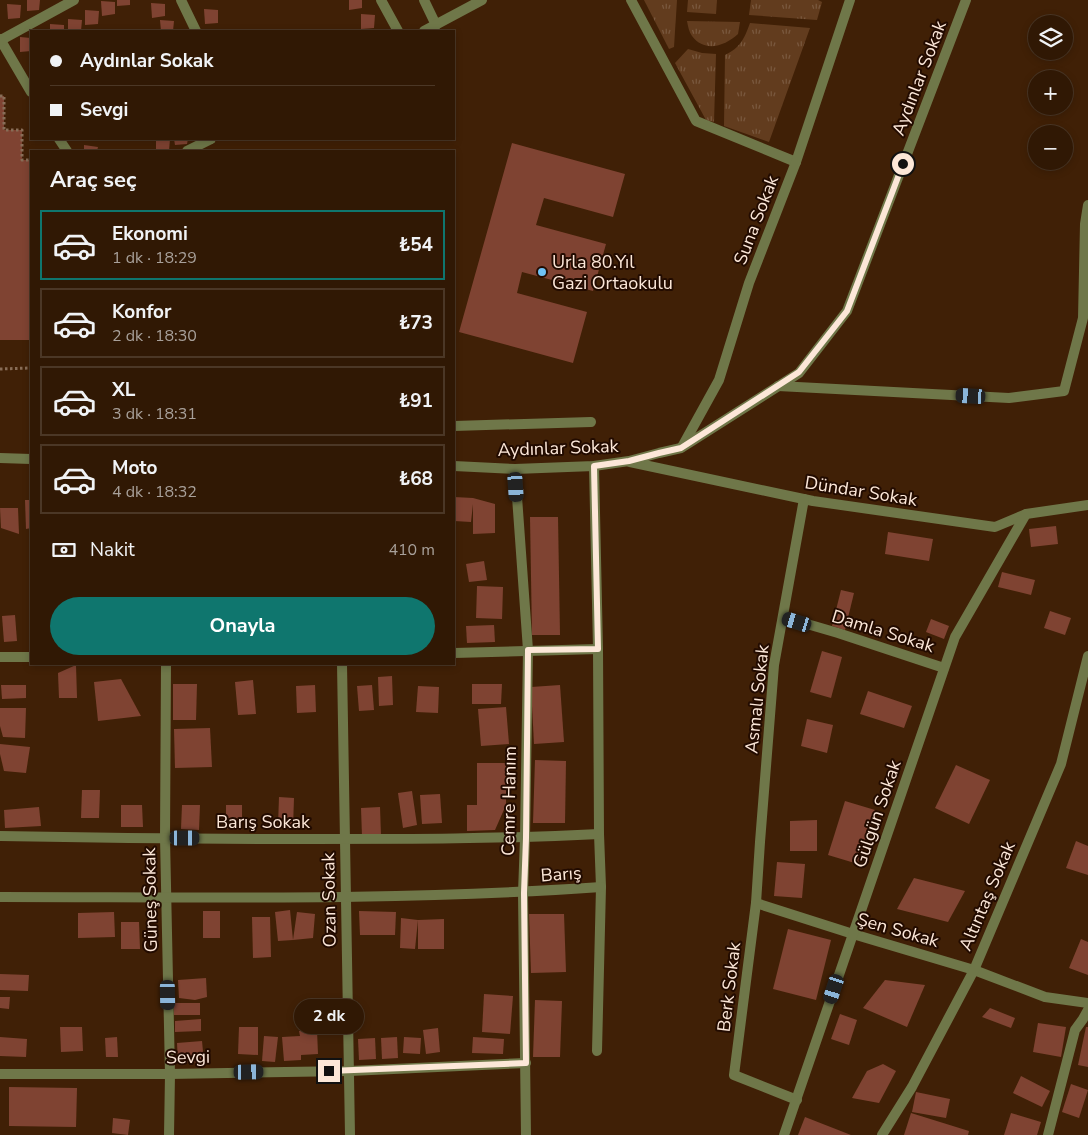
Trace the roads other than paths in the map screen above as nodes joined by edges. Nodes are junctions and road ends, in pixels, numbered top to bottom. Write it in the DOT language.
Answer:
graph roads {
  1 [pos="74,0"];
  2 [pos="181,0"];
  3 [pos="382,0"];
  4 [pos="424,0"];
  5 [pos="482,0"];
  6 [pos="631,0"];
  7 [pos="850,0"];
  8 [pos="966,0"];
  9 [pos="436,25"];
  10 [pos="196,30"];
  11 [pos="397,30"];
  12 [pos="426,30"];
  13 [pos="0,40"];
  14 [pos="30,90"];
  15 [pos="209,140"];
  16 [pos="189,150"];
  17 [pos="796,162"];
  18 [pos="1088,205"];
  19 [pos="778,386"];
  20 [pos="591,422"];
  21 [pos="455,426"];
  22 [pos="681,448"];
  23 [pos="0,458"];
  24 [pos="30,460"];
  25 [pos="629,461"];
  26 [pos="455,466"];
  27 [pos="594,466"];
  28 [pos="515,469"];
  29 [pos="804,499"];
  30 [pos="1088,505"];
  31 [pos="1026,514"];
  32 [pos="783,617"];
  33 [pos="598,649"];
  34 [pos="528,650"];
  35 [pos="455,653"];
  36 [pos="0,656"];
  37 [pos="1088,656"];
  38 [pos="30,657"];
  39 [pos="166,665"];
  40 [pos="342,665"];
  41 [pos="944,668"];
  42 [pos="599,834"];
  43 [pos="0,836"];
  44 [pos="165,838"];
  45 [pos="526,838"];
  46 [pos="344,839"];
  47 [pos="601,887"];
  48 [pos="524,893"];
  49 [pos="0,897"];
  50 [pos="166,897"];
  51 [pos="345,897"];
  52 [pos="756,903"];
  53 [pos="853,934"];
  54 [pos="974,970"];
  55 [pos="1088,1003"];
  56 [pos="1088,1010"];
  57 [pos="597,1051"];
  58 [pos="526,1063"];
  59 [pos="349,1071"];
  60 [pos="0,1074"];
  61 [pos="170,1074"];
  62 [pos="797,1100"];
  63 [pos="169,1135"];
  64 [pos="350,1135"];
  65 [pos="526,1135"];
  66 [pos="784,1135"];
  67 [pos="882,1135"];
  68 [pos="1048,1135"];
  1 -- 13 [label="street"];
  2 -- 10 [label="street"];
  3 -- 11 [label="street"];
  4 -- 9 [label="street"];
  5 -- 9 [label="street"];
  6 -- 17 [label="street"];
  7 -- 17 [label="street, Suna Sokak"];
  8 -- 19 [label="street, Aydınlar Sokak"];
  9 -- 12 [label="street"];
  13 -- 14 [label="street"];
  15 -- 16 [label="street"];
  17 -- 22 [label="street, Suna Sokak"];
  18 -- 19 [label="street"];
  19 -- 22 [label="street, Aydınlar Sokak"];
  20 -- 21 [label="street"];
  22 -- 25 [label="street, Aydınlar Sokak"];
  23 -- 24 [label="street"];
  25 -- 27 [label="street, Aydınlar Sokak"];
  25 -- 29 [label="street, Dündar Sokak"];
  26 -- 28 [label="street, Aydınlar Sokak"];
  27 -- 28 [label="street, Aydınlar Sokak"];
  27 -- 33 [label="street"];
  28 -- 34 [label="street, Cemre Hanım"];
  29 -- 31 [label="street, Dündar Sokak"];
  29 -- 32 [label="street, Asmalı Sokak"];
  30 -- 31 [label="street, Dündar Sokak"];
  31 -- 41 [label="street, Gülgün Sokak"];
  32 -- 41 [label="street, Damla Sokak"];
  32 -- 52 [label="street, Asmalı Sokak"];
  33 -- 34 [label="street"];
  33 -- 42 [label="street"];
  34 -- 35 [label="street"];
  34 -- 45 [label="street, Cemre Hanım"];
  36 -- 38 [label="street"];
  37 -- 54 [label="street, Altıntaş Sokak"];
  39 -- 44 [label="street, Güneş Sokak"];
  40 -- 46 [label="street, Ozan Sokak"];
  41 -- 53 [label="street, Gülgün Sokak"];
  42 -- 45 [label="street, Barış Sokak"];
  42 -- 47 [label="street"];
  43 -- 44 [label="street, Barış Sokak"];
  44 -- 46 [label="street, Barış Sokak"];
  44 -- 50 [label="street, Güneş Sokak"];
  45 -- 46 [label="street, Barış Sokak"];
  45 -- 48 [label="street, Cemre Hanım"];
  46 -- 51 [label="street, Ozan Sokak"];
  47 -- 48 [label="street, Barış"];
  47 -- 57 [label="street"];
  48 -- 51 [label="street"];
  48 -- 58 [label="street, Cemre Hanım"];
  49 -- 50 [label="street"];
  50 -- 51 [label="street"];
  50 -- 61 [label="street, Güneş Sokak"];
  51 -- 59 [label="street, Ozan Sokak"];
  52 -- 53 [label="street, Şen Sokak"];
  52 -- 62 [label="street, Berk Sokak"];
  53 -- 54 [label="street, Şen Sokak"];
  53 -- 62 [label="street, Gülgün Sokak"];
  54 -- 55 [label="street, Şen Sokak"];
  54 -- 67 [label="street, Altıntaş Sokak"];
  56 -- 68 [label="street"];
  58 -- 59 [label="street, Sevgi"];
  58 -- 65 [label="street, Cemre Hanım"];
  59 -- 61 [label="street, Sevgi"];
  59 -- 64 [label="street, Ozan Sokak"];
  60 -- 61 [label="street, Sevgi"];
  61 -- 63 [label="street, Güneş Sokak"];
  62 -- 66 [label="street, Gülgün Sokak"];
}
